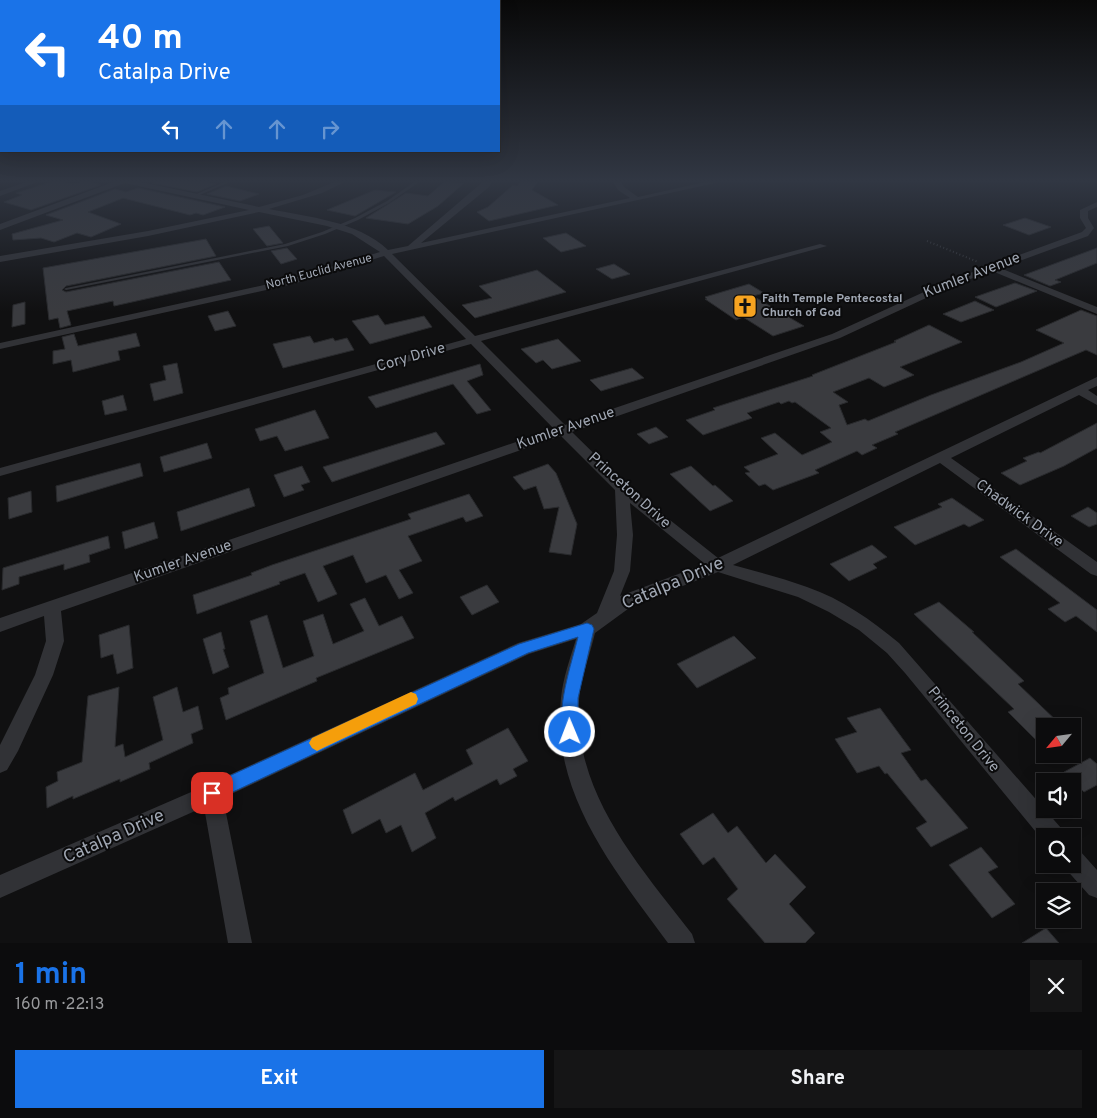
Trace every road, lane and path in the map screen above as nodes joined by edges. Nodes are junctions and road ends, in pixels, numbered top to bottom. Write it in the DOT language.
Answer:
graph roads {
  1 [pos="194,224"];
  2 [pos="329,224"];
  3 [pos="348,224"];
  4 [pos="439,224"];
  5 [pos="521,224"];
  6 [pos="1089,224"];
  7 [pos="342,227"];
  8 [pos="927,241"];
  9 [pos="823,246"];
  10 [pos="410,248"];
  11 [pos="386,253"];
  12 [pos="0,259"];
  13 [pos="992,268"];
  14 [pos="66,289"];
  15 [pos="1097,311"];
  16 [pos="473,340"];
  17 [pos="0,346"];
  18 [pos="1097,381"];
  19 [pos="1080,390"];
  20 [pos="1097,400"];
  21 [pos="563,430"];
  22 [pos="941,457"];
  23 [pos="0,472"];
  24 [pos="622,489"];
  25 [pos="716,566"];
  26 [pos="1097,570"];
  27 [pos="52,606"];
  28 [pos="595,622"];
  29 [pos="0,625"];
  30 [pos="0,763"];
  31 [pos="212,793"];
  32 [pos="1046,828"];
  33 [pos="1081,869"];
  34 [pos="0,887"];
  35 [pos="1097,887"];
  36 [pos="240,943"];
  37 [pos="683,943"];
  1 -- 12 [label="street"];
  2 -- 7 [label="street, Princeton Drive"];
  3 -- 7 [label="lane"];
  4 -- 10 [label="street"];
  5 -- 10 [label="street, North Euclid Avenue"];
  6 -- 13 [label="street, Kumler Avenue"];
  7 -- 11 [label="street, Princeton Drive"];
  7 -- 14 [label="lane"];
  8 -- 13 [label="path"];
  9 -- 16 [label="street, Cory Drive"];
  10 -- 11 [label="street, North Euclid Avenue"];
  11 -- 16 [label="street, Princeton Drive"];
  11 -- 17 [label="street, North Euclid Avenue"];
  13 -- 15 [label="street"];
  13 -- 21 [label="street, Kumler Avenue"];
  16 -- 21 [label="street, Princeton Drive"];
  16 -- 23 [label="street, Cory Drive"];
  18 -- 19 [label="street, Catalpa Drive"];
  19 -- 20 [label="street"];
  19 -- 22 [label="street, Catalpa Drive"];
  21 -- 24 [label="street, Princeton Drive"];
  21 -- 27 [label="street, Kumler Avenue"];
  22 -- 25 [label="street, Catalpa Drive"];
  22 -- 26 [label="street, Chadwick Drive"];
  24 -- 25 [label="street, Princeton Drive"];
  24 -- 28 [label="street"];
  25 -- 28 [label="street, Catalpa Drive"];
  25 -- 32 [label="street, Princeton Drive"];
  27 -- 29 [label="street, Kumler Avenue"];
  27 -- 30 [label="street"];
  28 -- 31 [label="street, Catalpa Drive"];
  28 -- 37 [label="street"];
  31 -- 34 [label="street, Catalpa Drive"];
  31 -- 36 [label="street"];
  33 -- 35 [label="street"];
}
